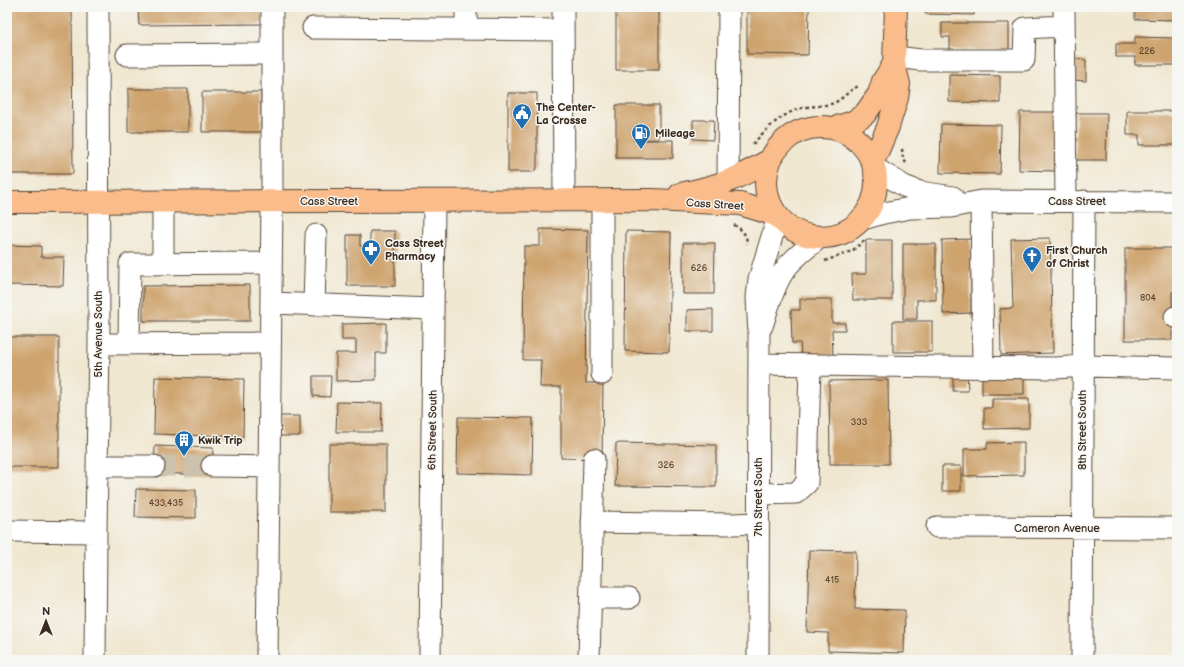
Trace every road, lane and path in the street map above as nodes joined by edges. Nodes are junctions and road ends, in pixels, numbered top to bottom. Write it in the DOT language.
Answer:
graph roads {
  1 [pos="98,7"];
  2 [pos="272,7"];
  3 [pos="466,7"];
  4 [pos="563,7"];
  5 [pos="729,7"];
  6 [pos="896,7"];
  7 [pos="1064,17"];
  8 [pos="313,28"];
  9 [pos="466,29"];
  10 [pos="563,30"];
  11 [pos="262,54"];
  12 [pos="127,55"];
  13 [pos="894,61"];
  14 [pos="857,86"];
  15 [pos="834,128"];
  16 [pos="903,143"];
  17 [pos="770,160"];
  18 [pos="874,165"];
  19 [pos="908,167"];
  20 [pos="728,172"];
  21 [pos="564,200"];
  22 [pos="602,200"];
  23 [pos="652,200"];
  24 [pos="163,201"];
  25 [pos="272,201"];
  26 [pos="434,201"];
  27 [pos="979,201"];
  28 [pos="1075,201"];
  29 [pos="7,202"];
  30 [pos="99,202"];
  31 [pos="1177,202"];
  32 [pos="777,216"];
  33 [pos="732,225"];
  34 [pos="866,228"];
  35 [pos="316,235"];
  36 [pos="820,237"];
  37 [pos="747,246"];
  38 [pos="821,262"];
  39 [pos="163,264"];
  40 [pos="271,264"];
  41 [pos="271,303"];
  42 [pos="314,305"];
  43 [pos="433,308"];
  44 [pos="759,334"];
  45 [pos="270,343"];
  46 [pos="98,344"];
  47 [pos="129,344"];
  48 [pos="759,364"];
  49 [pos="810,365"];
  50 [pos="983,366"];
  51 [pos="1083,366"];
  52 [pos="1177,368"];
  53 [pos="602,374"];
  54 [pos="594,459"];
  55 [pos="97,466"];
  56 [pos="154,466"];
  57 [pos="212,466"];
  58 [pos="269,467"];
  59 [pos="758,494"];
  60 [pos="592,522"];
  61 [pos="758,523"];
  62 [pos="937,527"];
  63 [pos="1082,528"];
  64 [pos="1177,528"];
  65 [pos="7,531"];
  66 [pos="96,532"];
  67 [pos="591,598"];
  68 [pos="629,598"];
  69 [pos="95,660"];
  70 [pos="266,660"];
  71 [pos="430,660"];
  72 [pos="589,660"];
  73 [pos="758,660"];
  74 [pos="1082,660"];
  1 -- 30 [label="street, 5th Avenue South"];
  2 -- 25 [label="street"];
  3 -- 9 [label="street"];
  4 -- 10 [label="street"];
  5 -- 20 [label="street"];
  6 -- 13 [label="main road"];
  7 -- 13 [label="street"];
  7 -- 28 [label="street, 8th Street South"];
  8 -- 9 [label="street"];
  9 -- 10 [label="street"];
  10 -- 21 [label="street"];
  11 -- 12 [label="street"];
  13 -- 15 [label="main road"];
  13 -- 18 [label="main road"];
  14 -- 20 [label="path"];
  15 -- 17 [label="main road"];
  15 -- 18 [label="main road"];
  16 -- 19 [label="path"];
  17 -- 20 [label="main road, Cass Street"];
  17 -- 32 [label="main road"];
  18 -- 27 [label="street, Cass Street"];
  18 -- 34 [label="main road"];
  20 -- 23 [label="main road, Cass Street"];
  21 -- 22 [label="main road, Cass Street"];
  21 -- 26 [label="main road, Cass Street"];
  22 -- 23 [label="main road, Cass Street"];
  22 -- 53 [label="street"];
  23 -- 32 [label="main road, Cass Street"];
  24 -- 25 [label="main road, Cass Street"];
  24 -- 30 [label="main road, Cass Street"];
  24 -- 39 [label="street"];
  25 -- 26 [label="main road, Cass Street"];
  25 -- 40 [label="street"];
  26 -- 43 [label="street, 6th Street South"];
  27 -- 28 [label="street, Cass Street"];
  27 -- 34 [label="street, Cass Street"];
  27 -- 50 [label="street"];
  28 -- 31 [label="street, Cass Street"];
  28 -- 51 [label="street, 8th Street South"];
  29 -- 30 [label="main road, Cass Street"];
  30 -- 46 [label="street, 5th Avenue South"];
  32 -- 36 [label="main road"];
  32 -- 44 [label="street, 7th Street South"];
  33 -- 37 [label="path"];
  34 -- 36 [label="main road"];
  34 -- 38 [label="path"];
  35 -- 42 [label="street"];
  36 -- 44 [label="street, 7th Street South"];
  39 -- 40 [label="street"];
  39 -- 47 [label="street"];
  40 -- 41 [label="street"];
  41 -- 42 [label="street"];
  41 -- 45 [label="street"];
  42 -- 43 [label="street"];
  43 -- 71 [label="street, 6th Street South"];
  44 -- 48 [label="street, 7th Street South"];
  45 -- 47 [label="street"];
  45 -- 58 [label="street"];
  46 -- 47 [label="street"];
  46 -- 55 [label="street, 5th Avenue South"];
  48 -- 49 [label="street"];
  48 -- 59 [label="street, 7th Street South"];
  49 -- 50 [label="street"];
  49 -- 59 [label="street"];
  50 -- 51 [label="street"];
  51 -- 52 [label="street"];
  51 -- 63 [label="street, 8th Street South"];
  54 -- 60 [label="street"];
  55 -- 56 [label="street"];
  55 -- 66 [label="street, 5th Avenue South"];
  57 -- 58 [label="street"];
  58 -- 70 [label="street"];
  59 -- 61 [label="street, 7th Street South"];
  60 -- 61 [label="street"];
  60 -- 67 [label="street"];
  61 -- 73 [label="street, 7th Street South"];
  62 -- 63 [label="street, Cameron Avenue"];
  63 -- 64 [label="street, Cameron Avenue"];
  63 -- 74 [label="street, 8th Street South"];
  65 -- 66 [label="street"];
  66 -- 69 [label="street, 5th Avenue South"];
  67 -- 68 [label="street"];
  67 -- 72 [label="street"];
}
